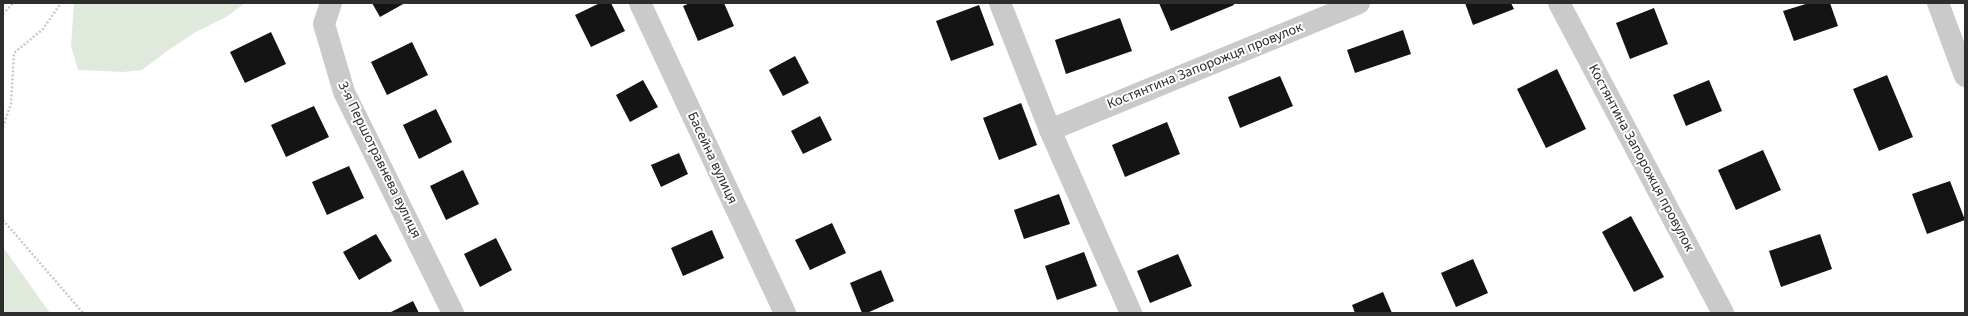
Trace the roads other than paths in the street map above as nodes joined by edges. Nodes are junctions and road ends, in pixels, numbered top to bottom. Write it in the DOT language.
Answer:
graph roads {
  1 [pos="331,3"];
  2 [pos="640,3"];
  3 [pos="1000,3"];
  4 [pos="1359,3"];
  5 [pos="1559,3"];
  6 [pos="1938,3"];
  7 [pos="1965,76"];
  8 [pos="1050,130"];
  9 [pos="453,313"];
  10 [pos="786,313"];
  11 [pos="1131,313"];
  12 [pos="1724,313"];
  1 -- 9 [label="street, 3-я Першотравнева вулиця"];
  2 -- 10 [label="street, Басейна вулиця"];
  3 -- 8 [label="street"];
  4 -- 8 [label="street, Костянтина Запорожця провулок"];
  5 -- 12 [label="street, Костянтина Запорожця провулок"];
  6 -- 7 [label="street"];
  8 -- 11 [label="street"];
}
